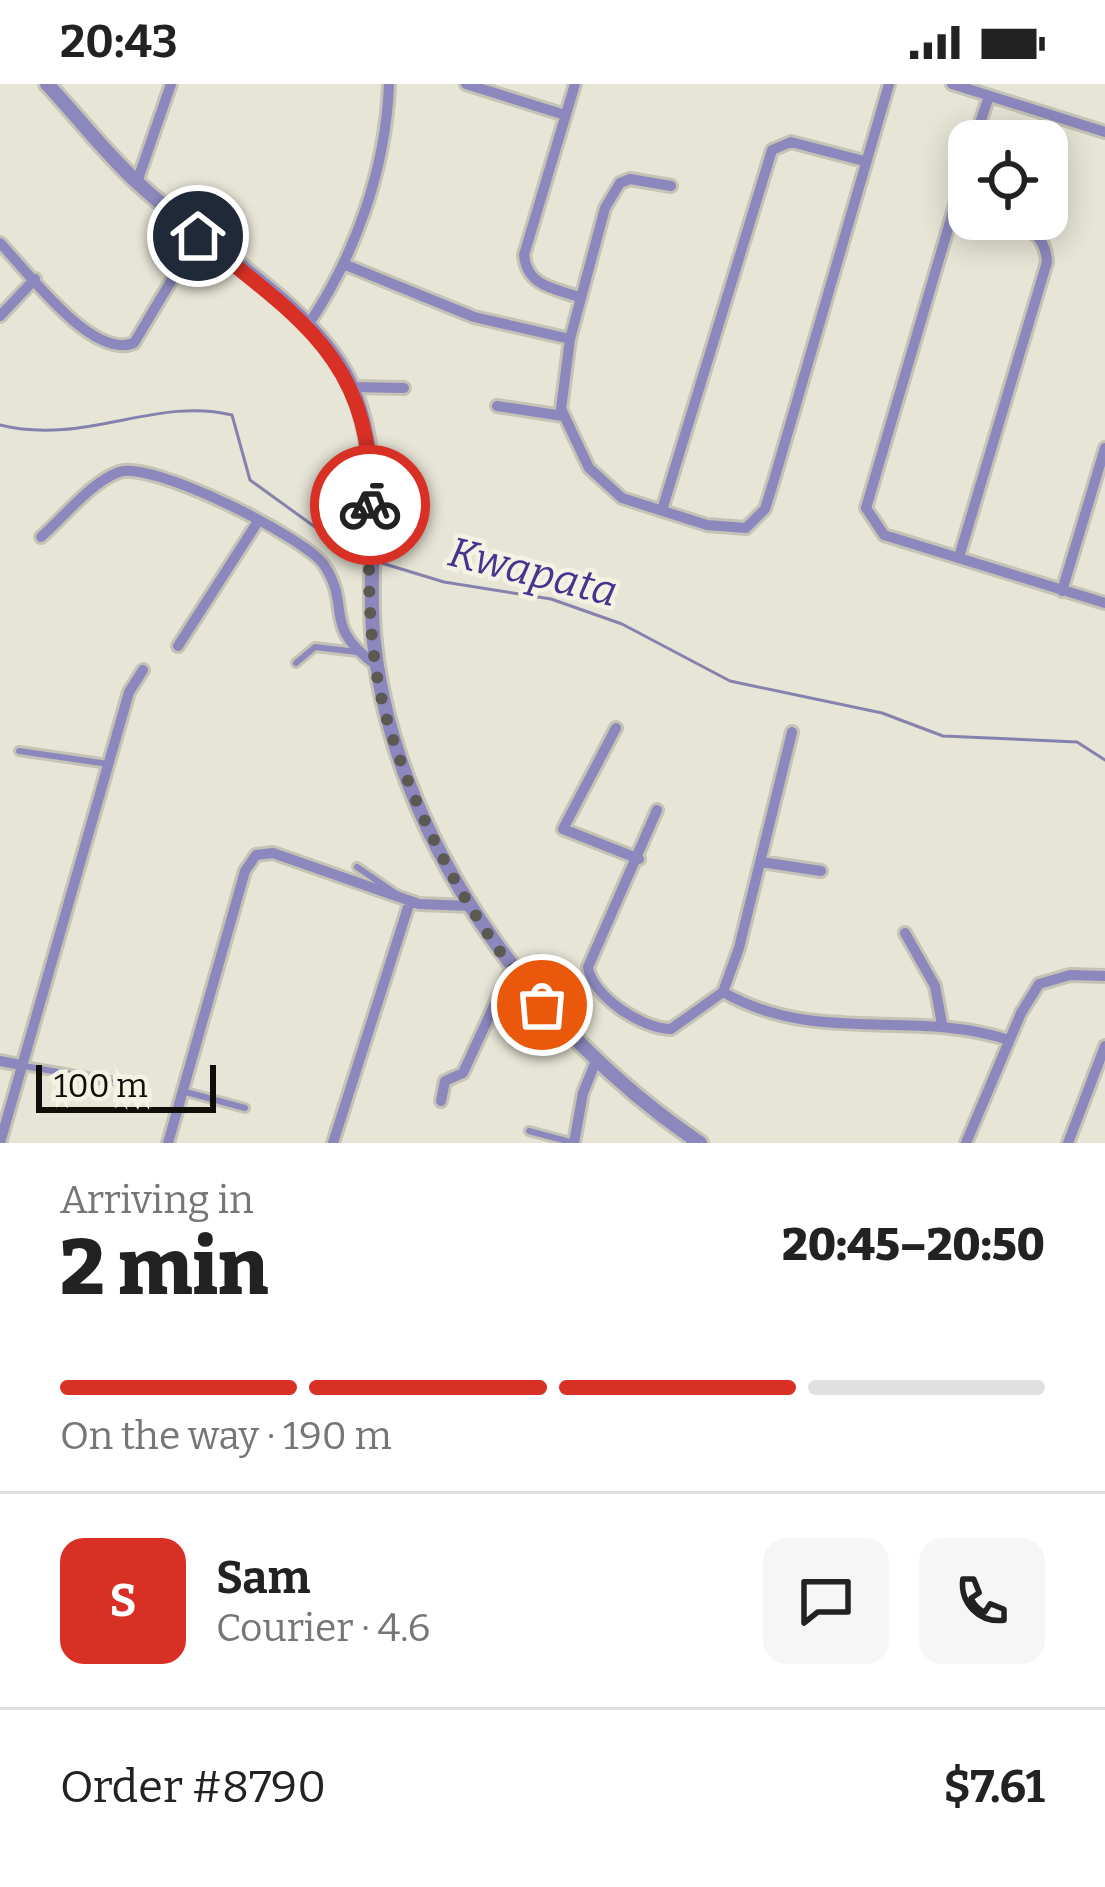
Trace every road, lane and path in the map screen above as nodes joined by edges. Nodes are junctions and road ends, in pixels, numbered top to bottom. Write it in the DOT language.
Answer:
graph roads {
  1 [pos="47,84"];
  2 [pos="171,84"];
  3 [pos="388,84"];
  4 [pos="466,84"];
  5 [pos="575,84"];
  6 [pos="889,84"];
  7 [pos="952,84"];
  8 [pos="989,96"];
  9 [pos="566,115"];
  10 [pos="981,120"];
  11 [pos="1105,132"];
  12 [pos="864,161"];
  13 [pos="137,182"];
  14 [pos="671,186"];
  15 [pos="948,222"];
  16 [pos="198,236"];
  17 [pos="1043,240"];
  18 [pos="0,243"];
  19 [pos="346,265"];
  20 [pos="35,279"];
  21 [pos="579,297"];
  22 [pos="0,316"];
  23 [pos="308,325"];
  24 [pos="570,339"];
  25 [pos="352,387"];
  26 [pos="404,388"];
  27 [pos="497,406"];
  28 [pos="563,416"];
  29 [pos="1105,448"];
  30 [pos="662,510"];
  31 [pos="257,524"];
  32 [pos="41,536"];
  33 [pos="959,557"];
  34 [pos="1062,590"];
  35 [pos="1105,603"];
  36 [pos="178,646"];
  37 [pos="357,652"];
  38 [pos="296,663"];
  39 [pos="376,665"];
  40 [pos="142,670"];
  41 [pos="616,728"];
  42 [pos="792,732"];
  43 [pos="19,751"];
  44 [pos="108,764"];
  45 [pos="657,810"];
  46 [pos="639,859"];
  47 [pos="761,862"];
  48 [pos="356,867"];
  49 [pos="821,871"];
  50 [pos="405,900"];
  51 [pos="471,906"];
  52 [pos="905,933"];
  53 [pos="511,969"];
  54 [pos="1105,976"];
  55 [pos="723,992"];
  56 [pos="942,1024"];
  57 [pos="1009,1040"];
  58 [pos="1105,1046"];
  59 [pos="596,1060"];
  60 [pos="0,1061"];
  61 [pos="21,1065"];
  62 [pos="110,1081"];
  63 [pos="182,1091"];
  64 [pos="441,1101"];
  65 [pos="245,1108"];
  66 [pos="529,1131"];
  67 [pos="0,1143"];
  68 [pos="168,1143"];
  69 [pos="333,1143"];
  70 [pos="574,1143"];
  71 [pos="700,1143"];
  72 [pos="966,1143"];
  73 [pos="1068,1143"];
  1 -- 13 [label="street"];
  2 -- 13 [label="street"];
  3 -- 19 [label="street"];
  4 -- 9 [label="street"];
  5 -- 9 [label="street"];
  6 -- 12 [label="street"];
  7 -- 8 [label="street"];
  8 -- 10 [label="street"];
  8 -- 11 [label="street"];
  9 -- 21 [label="street"];
  12 -- 30 [label="street"];
  12 -- 30 [label="street"];
  13 -- 16 [label="street"];
  14 -- 21 [label="street"];
  15 -- 33 [label="street"];
  16 -- 20 [label="street"];
  16 -- 23 [label="street"];
  17 -- 33 [label="street"];
  18 -- 20 [label="street"];
  19 -- 23 [label="street"];
  19 -- 24 [label="street"];
  20 -- 22 [label="street"];
  21 -- 24 [label="street"];
  23 -- 25 [label="street"];
  24 -- 28 [label="street"];
  25 -- 26 [label="street"];
  25 -- 39 [label="street"];
  27 -- 28 [label="street"];
  28 -- 30 [label="street"];
  29 -- 34 [label="street"];
  31 -- 32 [label="street"];
  31 -- 36 [label="street"];
  31 -- 37 [label="street"];
  33 -- 34 [label="street"];
  34 -- 35 [label="street"];
  37 -- 38 [label="lane"];
  37 -- 39 [label="street"];
  39 -- 51 [label="street"];
  40 -- 44 [label="street"];
  41 -- 46 [label="street"];
  42 -- 47 [label="street"];
  43 -- 44 [label="lane"];
  44 -- 61 [label="street"];
  45 -- 46 [label="street"];
  46 -- 55 [label="street"];
  47 -- 49 [label="street"];
  47 -- 55 [label="street"];
  48 -- 50 [label="lane"];
  50 -- 51 [label="street"];
  50 -- 63 [label="street"];
  50 -- 69 [label="street"];
  51 -- 53 [label="street"];
  52 -- 56 [label="street"];
  53 -- 59 [label="street"];
  53 -- 64 [label="street"];
  54 -- 57 [label="street"];
  55 -- 56 [label="street"];
  56 -- 57 [label="street"];
  57 -- 72 [label="street"];
  58 -- 73 [label="street"];
  59 -- 70 [label="street"];
  59 -- 71 [label="street"];
  60 -- 61 [label="street"];
  61 -- 62 [label="lane"];
  61 -- 67 [label="street"];
  63 -- 65 [label="lane"];
  63 -- 68 [label="street"];
  66 -- 70 [label="lane"];
}
